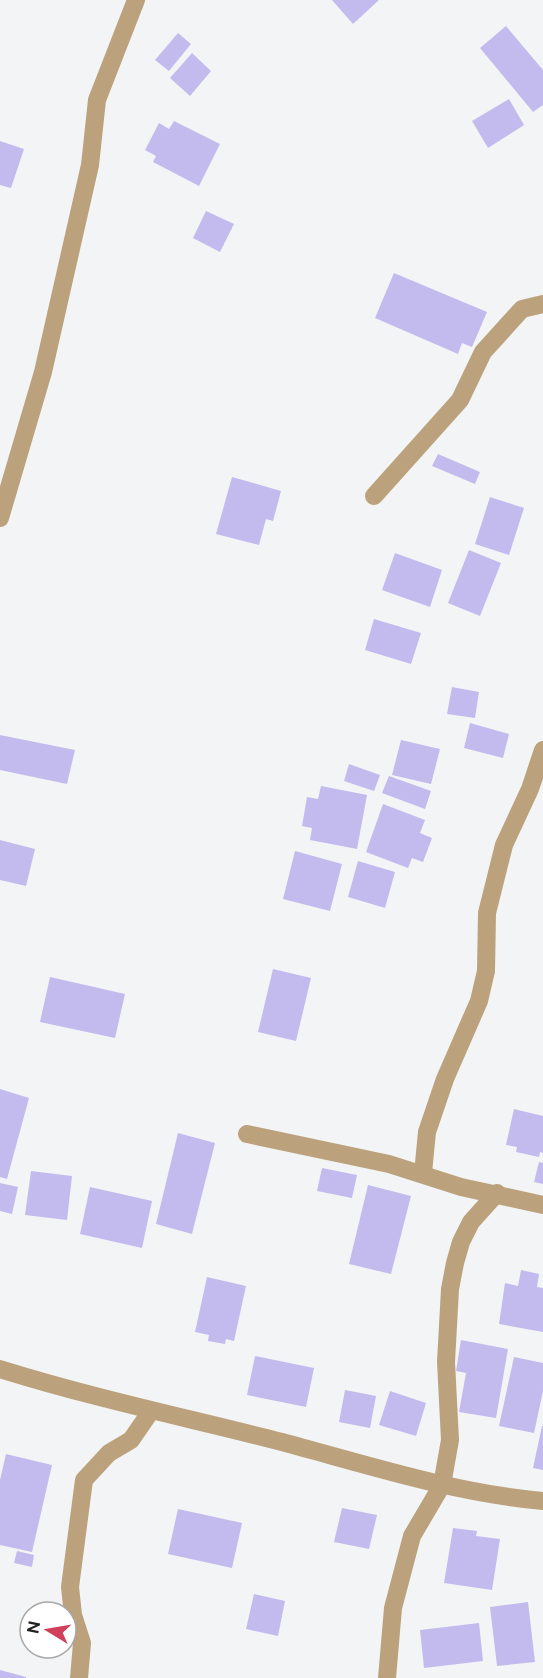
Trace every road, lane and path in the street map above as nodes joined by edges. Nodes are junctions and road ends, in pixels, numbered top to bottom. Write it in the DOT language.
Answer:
graph roads {
  1 [pos="136,0"];
  2 [pos="543,304"];
  3 [pos="374,496"];
  4 [pos="0,518"];
  5 [pos="543,750"];
  6 [pos="247,1134"];
  7 [pos="423,1173"];
  8 [pos="497,1193"];
  9 [pos="543,1205"];
  10 [pos="0,1369"];
  11 [pos="151,1411"];
  12 [pos="442,1485"];
  13 [pos="543,1501"];
  14 [pos="79,1678"];
  15 [pos="387,1678"];
  1 -- 4 [label="street"];
  2 -- 3 [label="street"];
  5 -- 7 [label="street"];
  6 -- 7 [label="street"];
  7 -- 8 [label="street"];
  8 -- 9 [label="street"];
  8 -- 12 [label="street"];
  10 -- 11 [label="street"];
  11 -- 12 [label="street"];
  11 -- 14 [label="street"];
  12 -- 13 [label="street"];
  12 -- 15 [label="street"];
}
